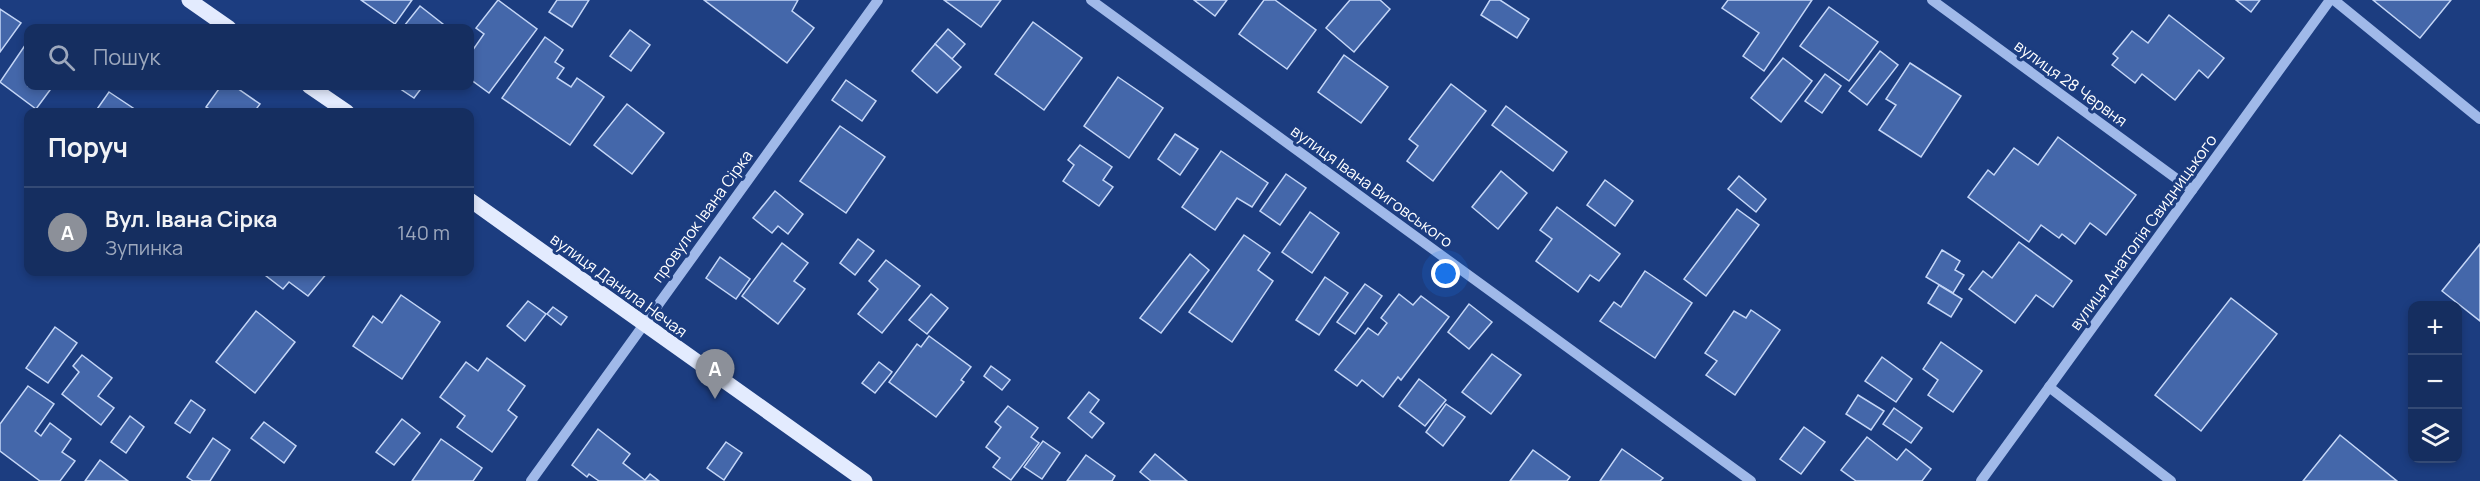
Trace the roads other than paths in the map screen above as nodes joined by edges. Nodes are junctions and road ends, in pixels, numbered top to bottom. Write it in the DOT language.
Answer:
graph roads {
  1 [pos="189,0"];
  2 [pos="878,0"];
  3 [pos="1091,0"];
  4 [pos="1932,0"];
  5 [pos="2332,0"];
  6 [pos="223,24"];
  7 [pos="315,90"];
  8 [pos="340,108"];
  9 [pos="2480,118"];
  10 [pos="2192,190"];
  11 [pos="474,203"];
  12 [pos="643,324"];
  13 [pos="2049,387"];
  14 [pos="531,481"];
  15 [pos="865,481"];
  16 [pos="1751,481"];
  17 [pos="1981,481"];
  18 [pos="2171,481"];
  1 -- 6 [label="main road"];
  2 -- 12 [label="street, провулок Івана Сірка"];
  3 -- 16 [label="street, вулиця Івана Виговського"];
  4 -- 10 [label="street, вулиця 28 Червня"];
  5 -- 9 [label="street"];
  5 -- 10 [label="street, вулиця Анатолія Свидницького"];
  7 -- 8 [label="main road"];
  10 -- 13 [label="street, вулиця Анатолія Свидницького"];
  11 -- 12 [label="main road, вулиця Данила Нечая"];
  12 -- 14 [label="street, провулок Івана Сірка"];
  12 -- 15 [label="main road, вулиця Данила Нечая"];
  13 -- 17 [label="street, вулиця Анатолія Свидницького"];
  13 -- 18 [label="street"];
}
